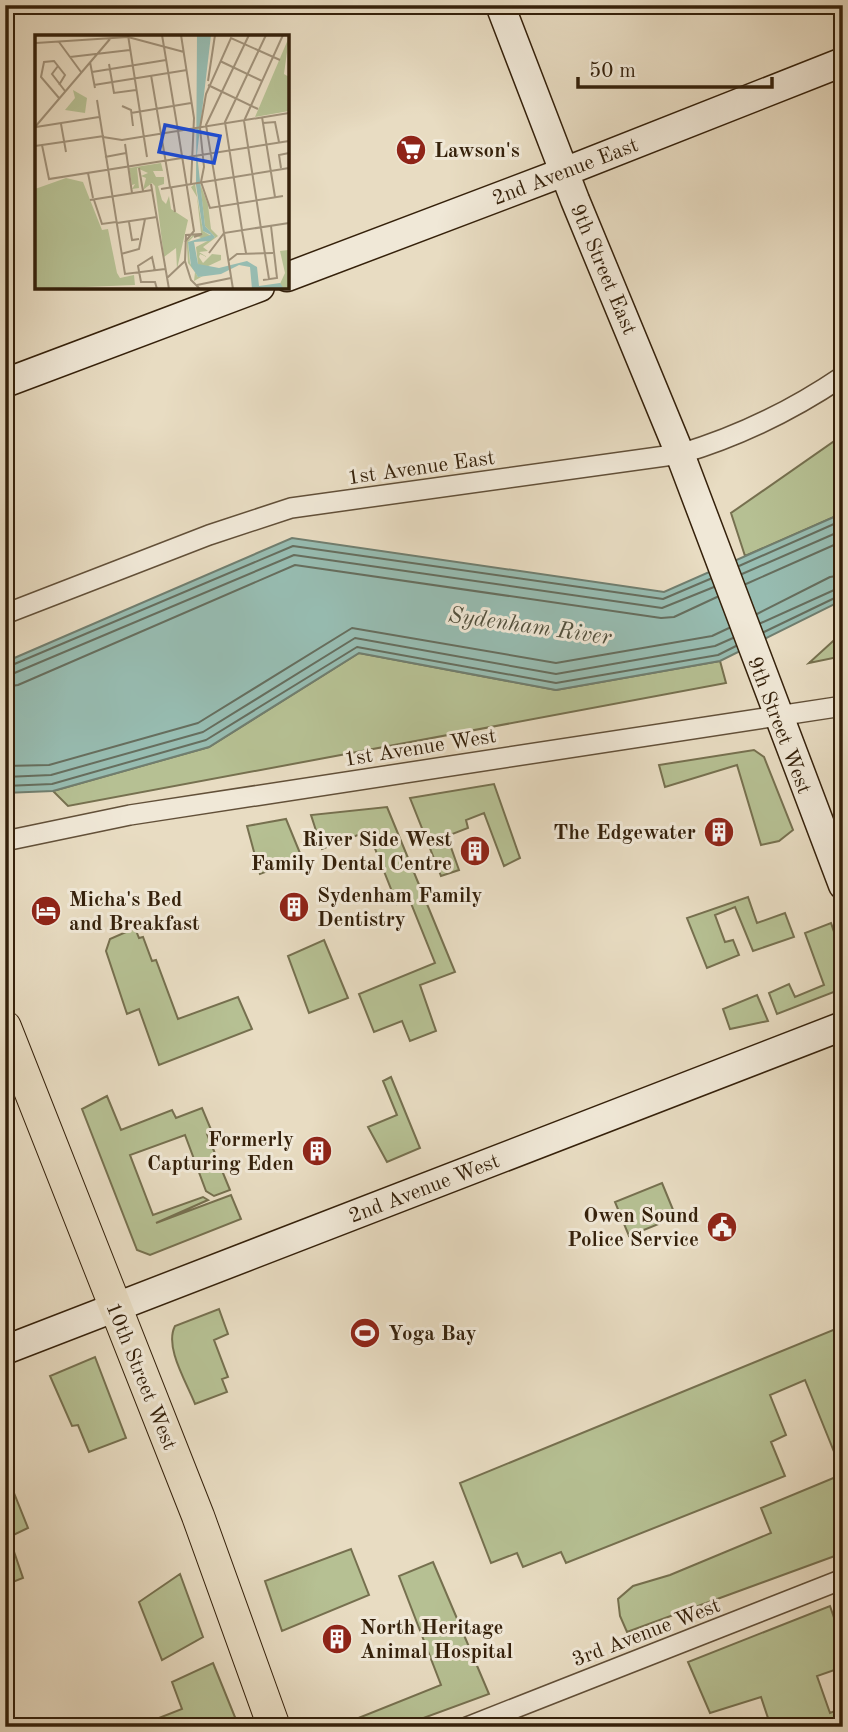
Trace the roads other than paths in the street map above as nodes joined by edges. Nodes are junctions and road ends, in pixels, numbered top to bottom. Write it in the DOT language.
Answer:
graph roads {
  1 [pos="500,5"];
  2 [pos="843,62"];
  3 [pos="564,172"];
  4 [pos="289,276"];
  5 [pos="255,289"];
  6 [pos="843,376"];
  7 [pos="5,383"];
  8 [pos="680,454"];
  9 [pos="719,564"];
  10 [pos="5,614"];
  11 [pos="843,706"];
  12 [pos="777,717"];
  13 [pos="5,841"];
  14 [pos="843,885"];
  15 [pos="843,1026"];
  16 [pos="5,1027"];
  17 [pos="114,1307"];
  18 [pos="5,1350"];
  19 [pos="843,1579"];
  20 [pos="274,1727"];
  21 [pos="467,1727"];
  1 -- 3 [label="street, 9th Street East"];
  2 -- 3 [label="street, 2nd Avenue East"];
  3 -- 4 [label="street, 2nd Avenue East"];
  3 -- 8 [label="street, 9th Street East"];
  5 -- 7 [label="street"];
  6 -- 8 [label="street, 1st Avenue East"];
  8 -- 9 [label="street, 9th Street East"];
  8 -- 10 [label="street, 1st Avenue East"];
  9 -- 12 [label="street, 9th Street West"];
  11 -- 12 [label="street, 1st Avenue West"];
  12 -- 13 [label="street, 1st Avenue West"];
  12 -- 14 [label="street, 9th Street West"];
  15 -- 17 [label="street, 2nd Avenue West"];
  16 -- 17 [label="main road, 10th Street West"];
  17 -- 18 [label="street, 2nd Avenue West"];
  17 -- 20 [label="main road, 10th Street West"];
  19 -- 21 [label="street, 3rd Avenue West"];
}
